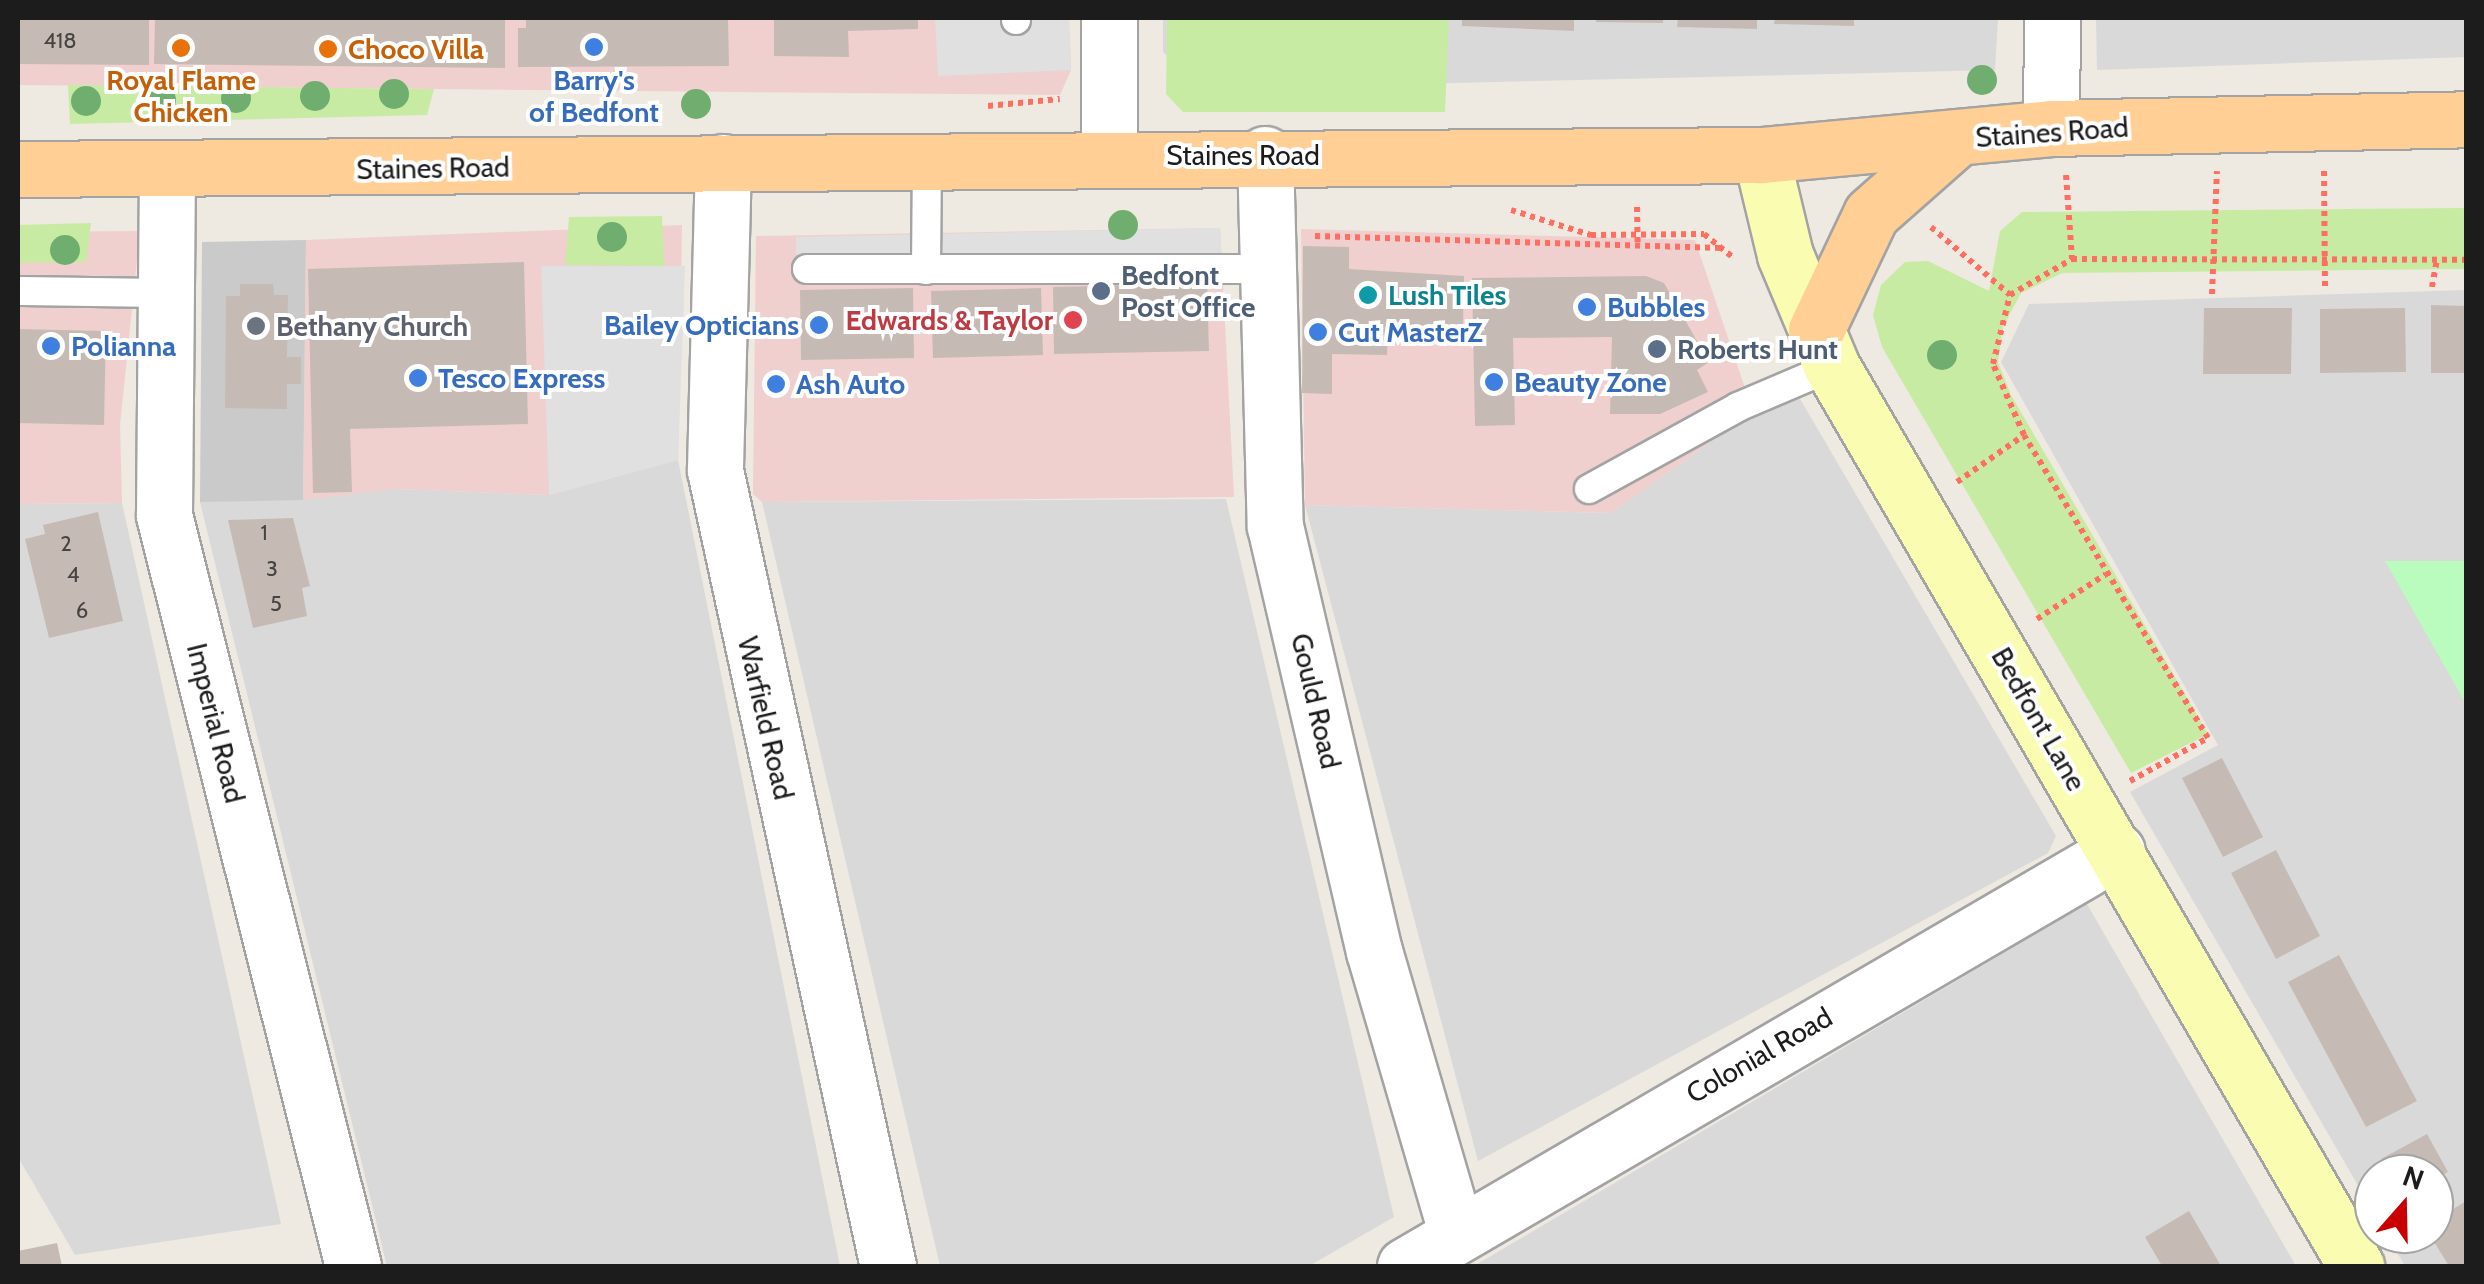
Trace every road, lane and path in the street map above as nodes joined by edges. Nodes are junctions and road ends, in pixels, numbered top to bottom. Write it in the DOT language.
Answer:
graph roads {
  1 [pos="1109,18"];
  2 [pos="2052,18"];
  3 [pos="2466,119"];
  4 [pos="1957,138"];
  5 [pos="2059,151"];
  6 [pos="1265,154"];
  7 [pos="1109,155"];
  8 [pos="1761,156"];
  9 [pos="927,158"];
  10 [pos="723,162"];
  11 [pos="2324,168"];
  12 [pos="2217,169"];
  13 [pos="18,170"];
  14 [pos="167,170"];
  15 [pos="1637,199"];
  16 [pos="1500,206"];
  17 [pos="1928,224"];
  18 [pos="1638,234"];
  19 [pos="1308,236"];
  20 [pos="1638,246"];
  21 [pos="2072,259"];
  22 [pos="2218,259"];
  23 [pos="2325,260"];
  24 [pos="2437,260"];
  25 [pos="2466,260"];
  26 [pos="807,269"];
  27 [pos="926,270"];
  28 [pos="1266,270"];
  29 [pos="2432,287"];
  30 [pos="2324,290"];
  31 [pos="18,291"];
  32 [pos="165,293"];
  33 [pos="2010,294"];
  34 [pos="2212,294"];
  35 [pos="1824,348"];
  36 [pos="2024,435"];
  37 [pos="1952,486"];
  38 [pos="1588,489"];
  39 [pos="2106,574"];
  40 [pos="2032,622"];
  41 [pos="2126,786"];
  42 [pos="2117,851"];
  43 [pos="1457,1235"];
  44 [pos="353,1266"];
  45 [pos="888,1266"];
  46 [pos="1405,1266"];
  47 [pos="2356,1266"];
  1 -- 7 [label="street"];
  2 -- 5 [label="street"];
  3 -- 5 [label="main road, Staines Road"];
  4 -- 5 [label="main road, Staines Road"];
  4 -- 8 [label="main road, Staines Road"];
  4 -- 35 [label="main road"];
  5 -- 21 [label="path"];
  6 -- 7 [label="main road, Staines Road"];
  6 -- 8 [label="main road, Staines Road"];
  6 -- 28 [label="street, Gould Road"];
  7 -- 9 [label="main road, Staines Road"];
  8 -- 35 [label="main road, Bedfont Lane"];
  9 -- 10 [label="main road, Staines Road"];
  9 -- 27 [label="lane"];
  10 -- 14 [label="main road, Staines Road"];
  10 -- 45 [label="street, Warfield Road"];
  11 -- 23 [label="path"];
  12 -- 22 [label="path"];
  13 -- 14 [label="main road, Staines Road"];
  14 -- 32 [label="street, Imperial Road"];
  15 -- 18 [label="path"];
  16 -- 18 [label="path"];
  17 -- 33 [label="path"];
  18 -- 20 [label="path"];
  18 -- 20 [label="path"];
  19 -- 20 [label="path"];
  21 -- 22 [label="path"];
  21 -- 33 [label="path"];
  22 -- 23 [label="path"];
  22 -- 34 [label="path"];
  23 -- 24 [label="path"];
  23 -- 30 [label="path"];
  24 -- 25 [label="path"];
  24 -- 29 [label="path"];
  26 -- 27 [label="lane"];
  27 -- 28 [label="lane"];
  28 -- 43 [label="street, Gould Road"];
  31 -- 32 [label="lane"];
  32 -- 44 [label="street, Imperial Road"];
  33 -- 36 [label="path"];
  35 -- 38 [label="lane"];
  35 -- 42 [label="main road, Bedfont Lane"];
  36 -- 37 [label="path"];
  36 -- 39 [label="path"];
  39 -- 40 [label="path"];
  39 -- 41 [label="path"];
  42 -- 43 [label="street, Colonial Road"];
  42 -- 47 [label="main road, Bedfont Lane"];
  43 -- 46 [label="street, Colonial Road"];
}
